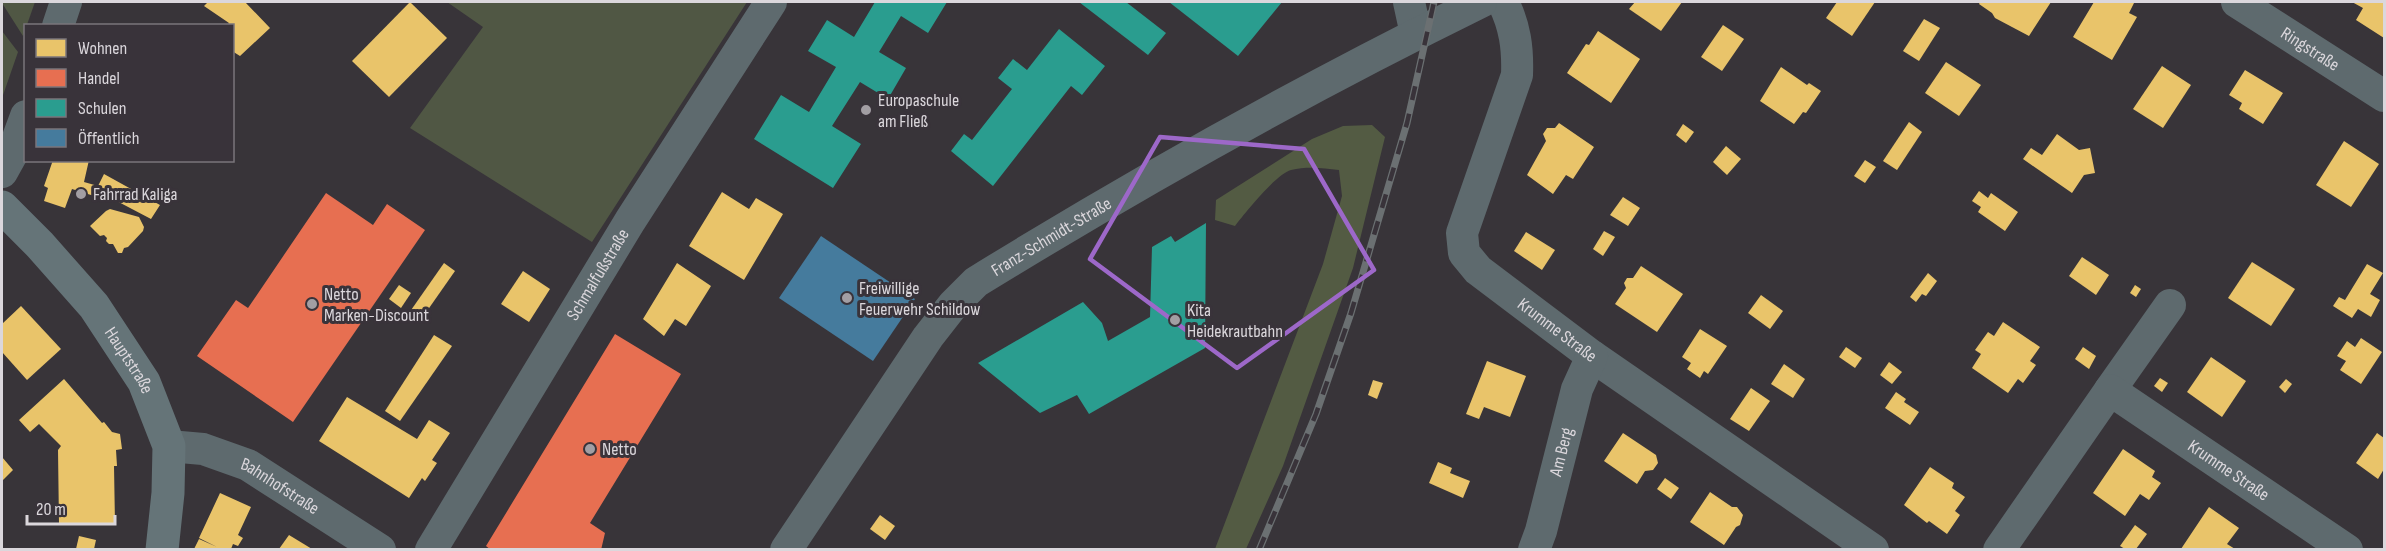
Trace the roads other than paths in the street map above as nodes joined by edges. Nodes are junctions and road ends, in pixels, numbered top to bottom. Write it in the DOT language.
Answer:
graph roads {
  1 [pos="66,2"];
  2 [pos="771,2"];
  3 [pos="1409,2"];
  4 [pos="1481,2"];
  5 [pos="1503,2"];
  6 [pos="2237,2"];
  7 [pos="59,24"];
  8 [pos="1416,34"];
  9 [pos="2385,96"];
  10 [pos="24,121"];
  11 [pos="2,172"];
  12 [pos="2,207"];
  13 [pos="2170,304"];
  14 [pos="1592,356"];
  15 [pos="2110,390"];
  16 [pos="169,446"];
  17 [pos="162,549"];
  18 [pos="380,549"];
  19 [pos="431,549"];
  20 [pos="786,549"];
  21 [pos="1534,549"];
  22 [pos="1873,549"];
  23 [pos="1999,549"];
  24 [pos="2347,549"];
  1 -- 7 [label="street"];
  2 -- 19 [label="street, Schmalfußstraße"];
  3 -- 8 [label="street"];
  4 -- 8 [label="street, Franz-Schmidt-Straße"];
  5 -- 14 [label="street, Krumme Straße"];
  6 -- 9 [label="street, Ringstraße"];
  8 -- 20 [label="street, Franz-Schmidt-Straße"];
  10 -- 11 [label="street"];
  12 -- 16 [label="main road, Hauptstraße"];
  13 -- 15 [label="street"];
  14 -- 21 [label="street, Am Berg"];
  14 -- 22 [label="street, Krumme Straße"];
  15 -- 23 [label="street"];
  15 -- 24 [label="street, Krumme Straße"];
  16 -- 17 [label="main road, Hauptstraße"];
  16 -- 18 [label="street, Bahnhofstraße"];
}
